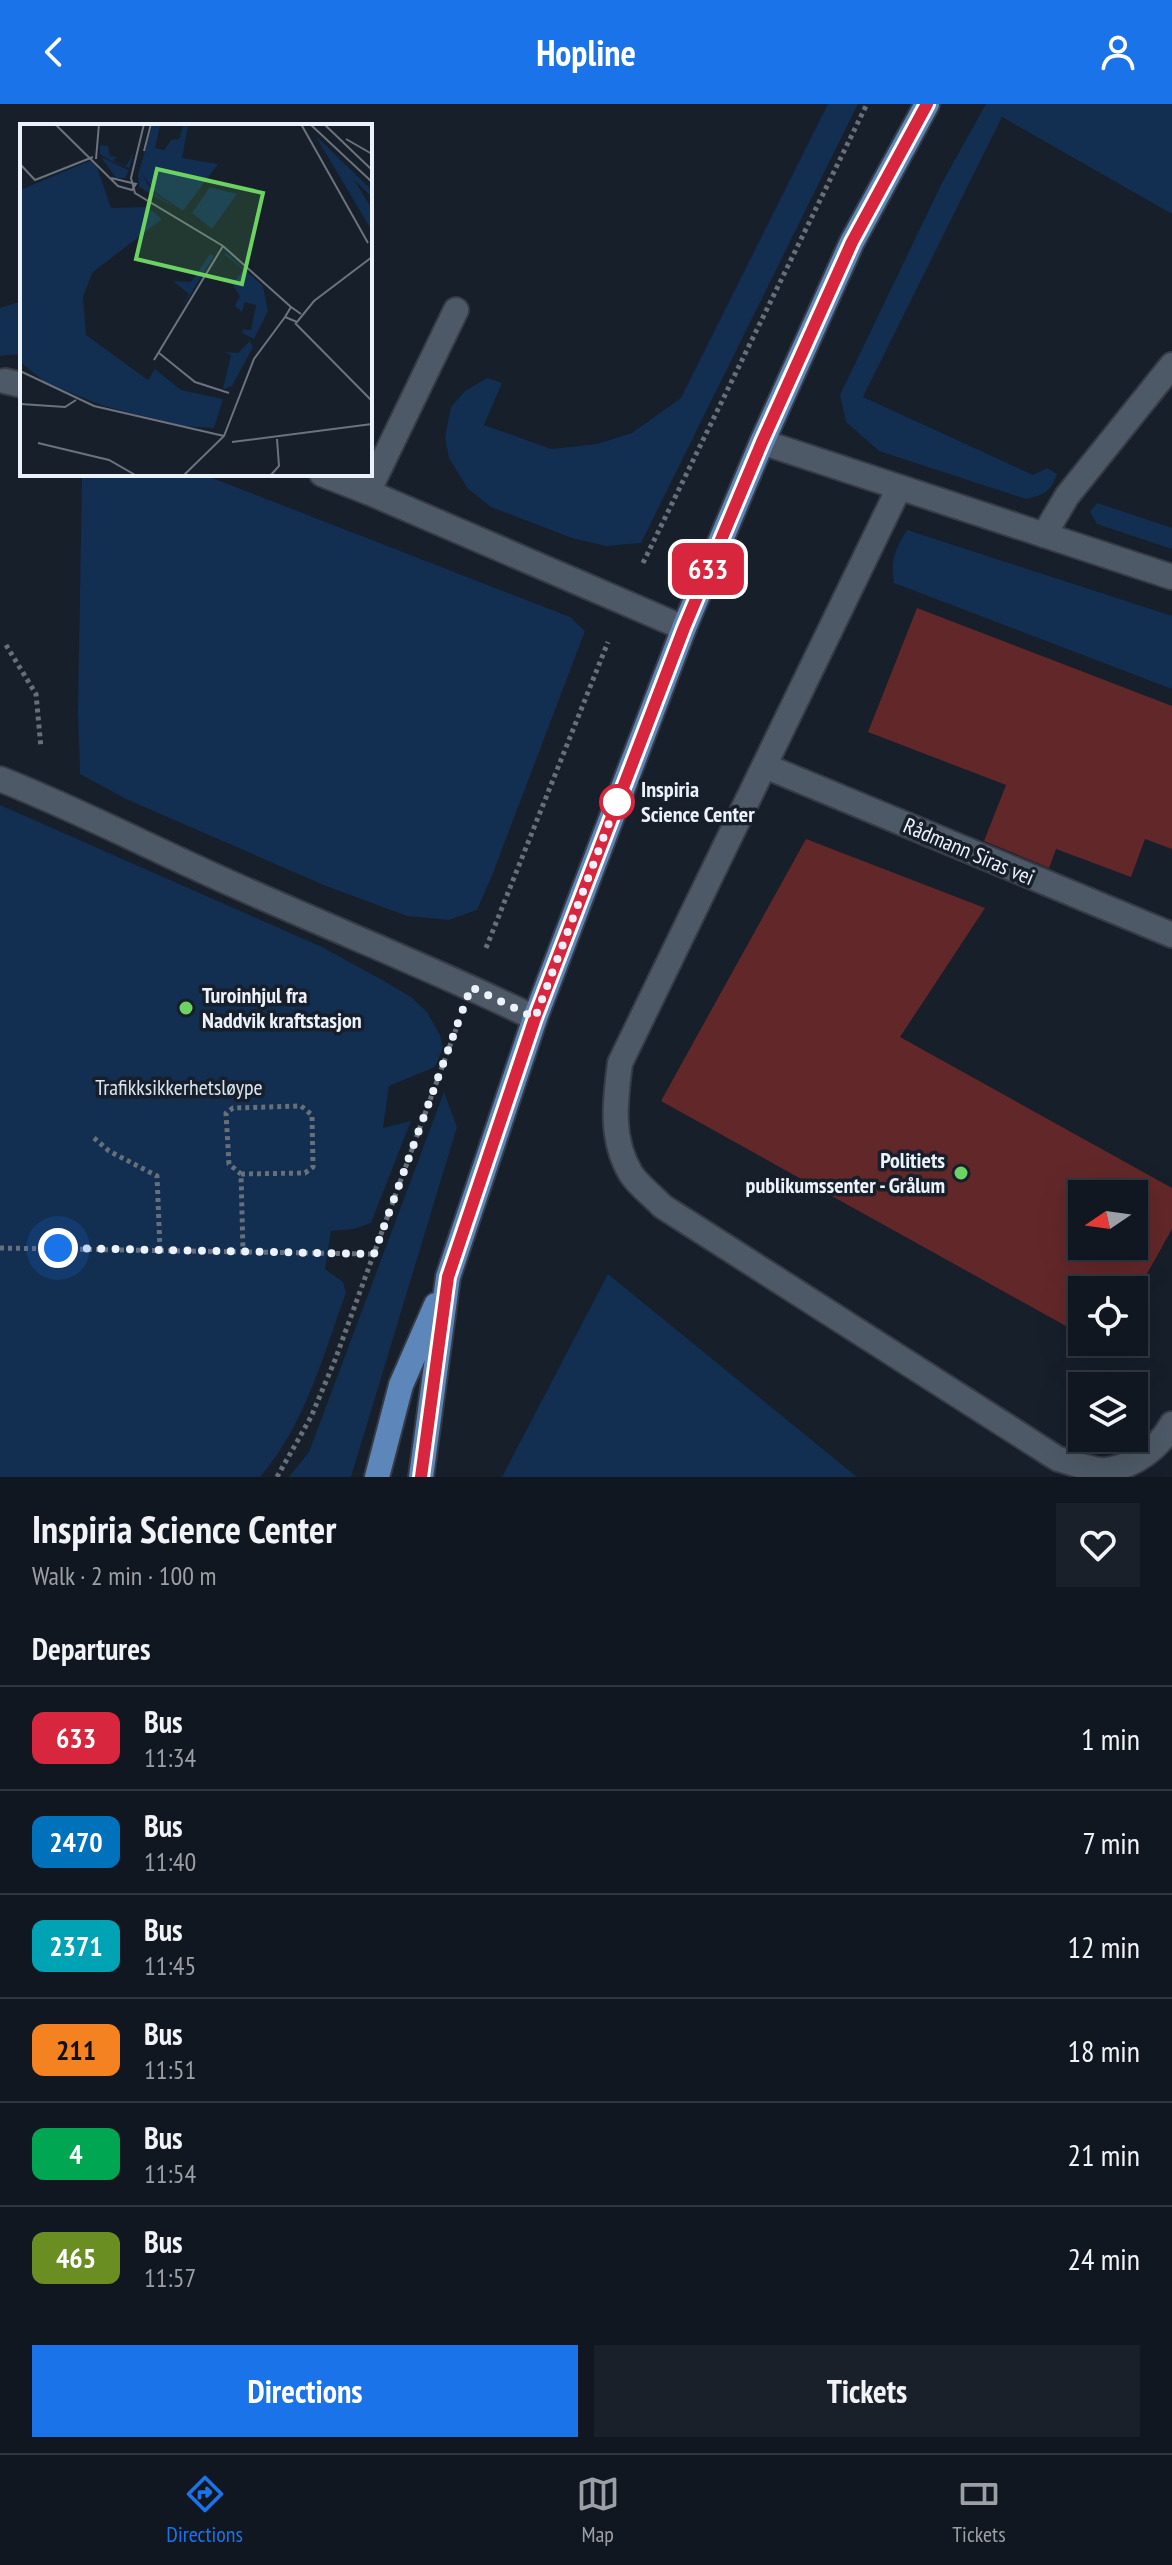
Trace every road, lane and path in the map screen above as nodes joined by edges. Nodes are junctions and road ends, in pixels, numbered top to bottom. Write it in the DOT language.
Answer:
graph roads {
  1 [pos="867,104"];
  2 [pos="927,104"];
  3 [pos="456,310"];
  4 [pos="1172,365"];
  5 [pos="762,442"];
  6 [pos="327,476"];
  7 [pos="899,488"];
  8 [pos="368,492"];
  9 [pos="1044,535"];
  10 [pos="1172,577"];
  11 [pos="624,601"];
  12 [pos="684,628"];
  13 [pos="6,645"];
  14 [pos="765,766"];
  15 [pos="0,779"];
  16 [pos="45,797"];
  17 [pos="1172,935"];
  18 [pos="471,987"];
  19 [pos="535,1018"];
  20 [pos="94,1138"];
  21 [pos="241,1174"];
  22 [pos="0,1248"];
  23 [pos="160,1249"];
  24 [pos="243,1251"];
  25 [pos="374,1254"];
  26 [pos="448,1277"];
  27 [pos="1172,1424"];
  28 [pos="277,1477"];
  29 [pos="377,1477"];
  30 [pos="421,1477"];
  1 -- 11 [label="path"];
  2 -- 5 [label="main road"];
  3 -- 8 [label="street"];
  4 -- 9 [label="street"];
  5 -- 7 [label="street"];
  5 -- 12 [label="main road"];
  6 -- 8 [label="street"];
  7 -- 9 [label="street"];
  7 -- 14 [label="street"];
  8 -- 11 [label="street"];
  9 -- 10 [label="street"];
  11 -- 12 [label="street"];
  11 -- 18 [label="path"];
  12 -- 19 [label="main road"];
  13 -- 16 [label="path"];
  14 -- 17 [label="street, Rådmann Siras vei"];
  14 -- 27 [label="street"];
  15 -- 16 [label="street"];
  16 -- 18 [label="street"];
  18 -- 19 [label="street"];
  18 -- 25 [label="path"];
  19 -- 26 [label="main road"];
  20 -- 23 [label="path"];
  21 -- 21 [label="path"];
  21 -- 24 [label="path"];
  22 -- 23 [label="path"];
  23 -- 24 [label="path"];
  24 -- 25 [label="path"];
  25 -- 28 [label="path"];
  26 -- 29 [label="main road"];
  26 -- 30 [label="main road"];
}
